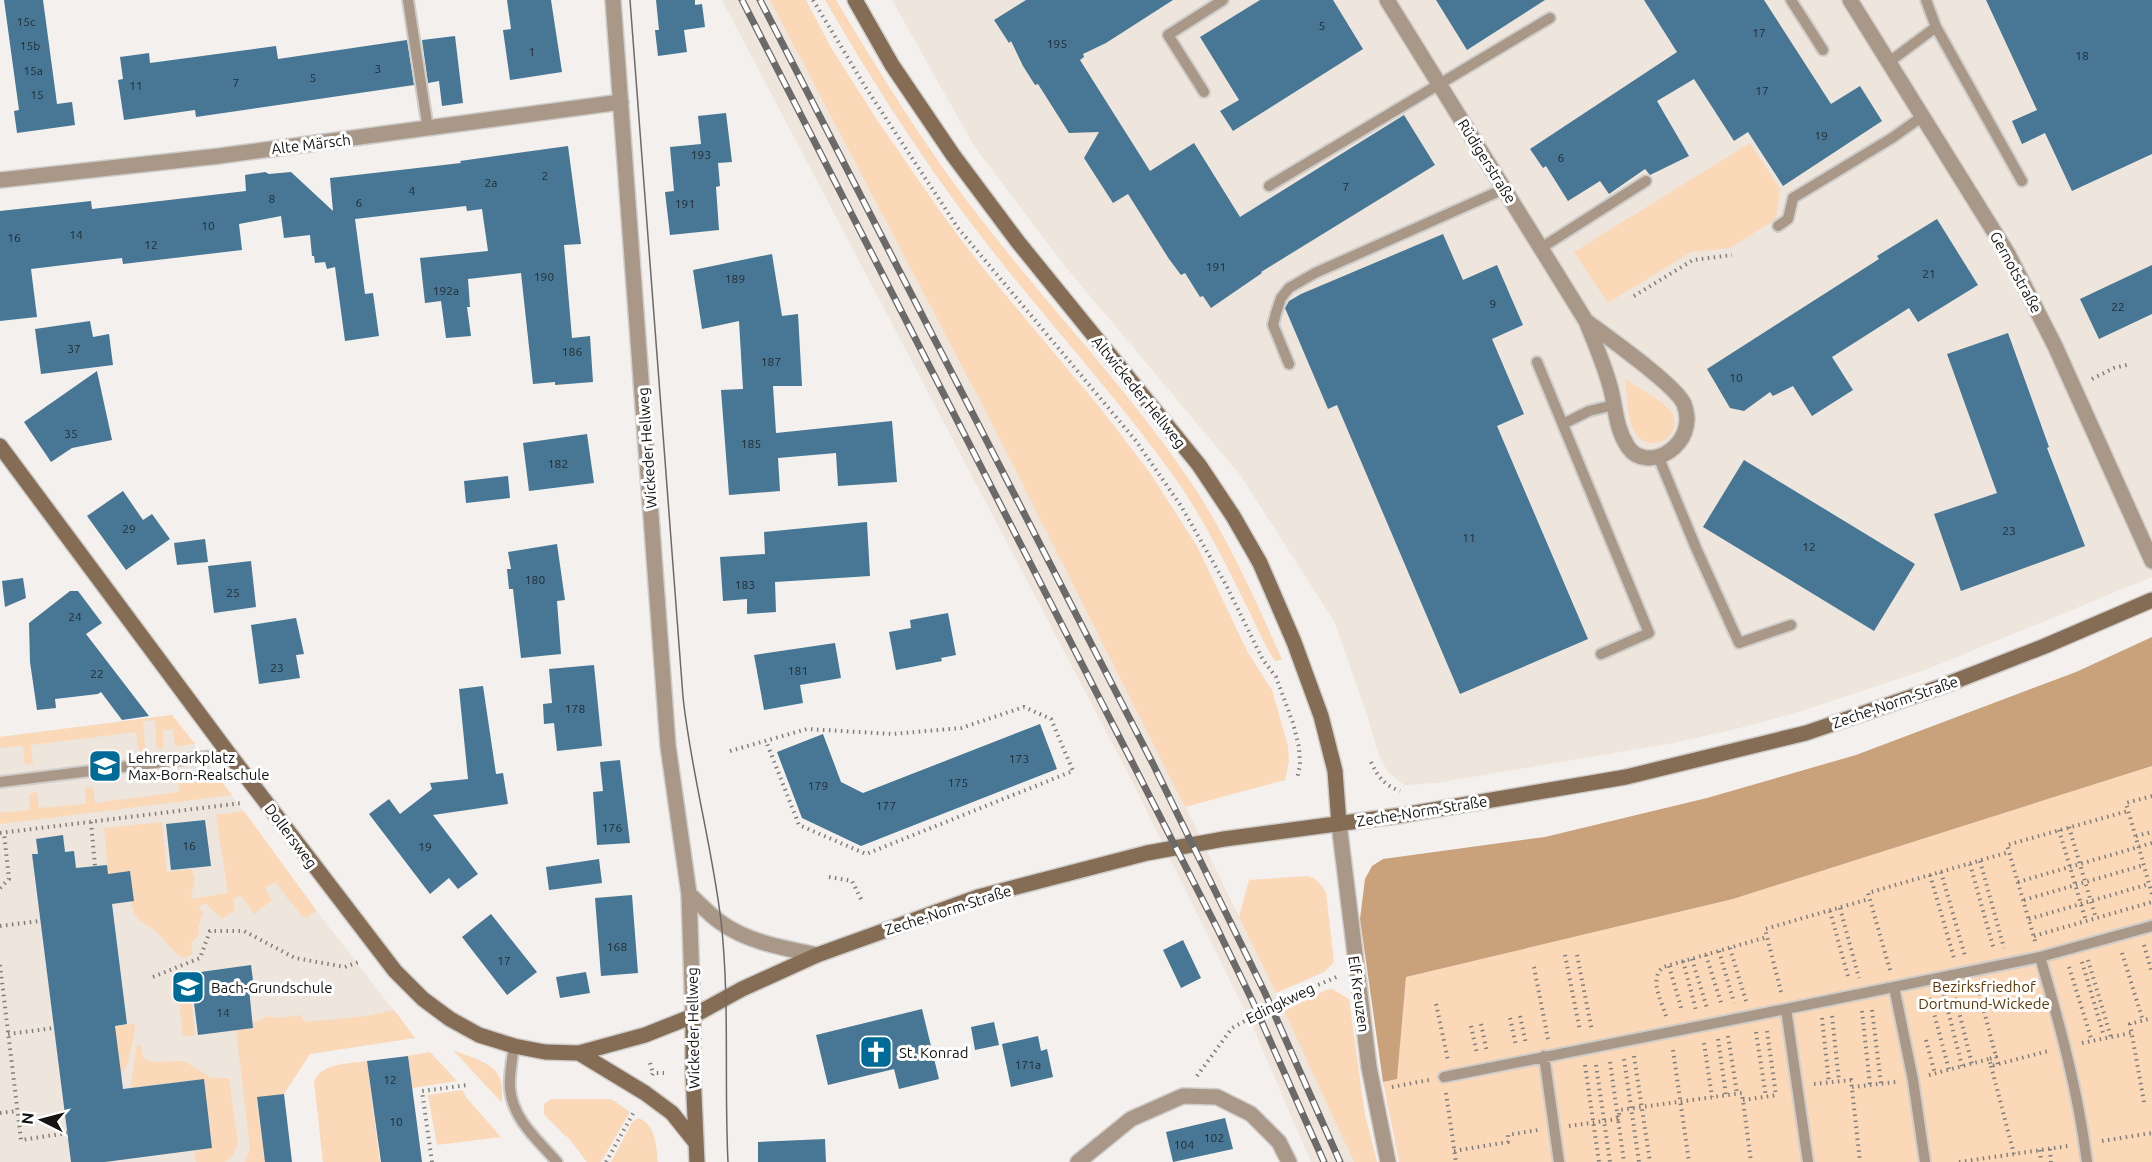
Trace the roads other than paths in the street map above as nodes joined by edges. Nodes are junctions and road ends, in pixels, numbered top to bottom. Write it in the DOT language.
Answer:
graph roads {
  1 [pos="408,0"];
  2 [pos="614,0"];
  3 [pos="855,0"];
  4 [pos="1223,0"];
  5 [pos="1387,0"];
  6 [pos="1791,0"];
  7 [pos="1850,0"];
  8 [pos="1926,0"];
  9 [pos="1550,18"];
  10 [pos="1936,27"];
  11 [pos="1823,50"];
  12 [pos="1889,62"];
  13 [pos="1440,85"];
  14 [pos="1204,92"];
  15 [pos="621,102"];
  16 [pos="1923,116"];
  17 [pos="428,129"];
  18 [pos="0,180"];
  19 [pos="1646,181"];
  20 [pos="2022,181"];
  21 [pos="1269,186"];
  22 [pos="1504,189"];
  23 [pos="1778,226"];
  24 [pos="1541,248"];
  25 [pos="1586,321"];
  26 [pos="1537,362"];
  27 [pos="1289,364"];
  28 [pos="1614,405"];
  29 [pos="1563,424"];
  30 [pos="0,446"];
  31 [pos="1658,456"];
  32 [pos="2152,561"];
  33 [pos="2152,600"];
  34 [pos="1791,625"];
  35 [pos="1601,654"];
  36 [pos="229,754"];
  37 [pos="0,782"];
  38 [pos="1339,824"];
  39 [pos="689,894"];
  40 [pos="2152,926"];
  41 [pos="817,955"];
  42 [pos="2040,957"];
  43 [pos="1894,987"];
  44 [pos="1786,1010"];
  45 [pos="693,1016"];
  46 [pos="514,1046"];
  47 [pos="579,1053"];
  48 [pos="1548,1056"];
  49 [pos="1448,1076"];
  50 [pos="696,1143"];
  51 [pos="557,1162"];
  52 [pos="697,1162"];
  53 [pos="1078,1162"];
  54 [pos="1289,1162"];
  55 [pos="1388,1162"];
  56 [pos="1559,1162"];
  57 [pos="1808,1162"];
  58 [pos="1925,1162"];
  59 [pos="2087,1162"];
  1 -- 17 [label="lane"];
  2 -- 15 [label="street, Wickeder Hellweg"];
  3 -- 38 [label="main road, Altwickeder Hellweg"];
  4 -- 14 [label="lane"];
  5 -- 13 [label="street, Rüdigerstraße"];
  6 -- 11 [label="lane"];
  7 -- 12 [label="street, Gernotstraße"];
  8 -- 10 [label="lane"];
  9 -- 13 [label="lane"];
  10 -- 12 [label="lane"];
  10 -- 20 [label="lane"];
  12 -- 16 [label="street, Gernotstraße"];
  13 -- 21 [label="lane"];
  13 -- 22 [label="street, Rüdigerstraße"];
  15 -- 17 [label="street, Alte Märsch"];
  15 -- 39 [label="street, Wickeder Hellweg"];
  16 -- 23 [label="lane"];
  16 -- 32 [label="street, Gernotstraße"];
  17 -- 18 [label="street, Alte Märsch"];
  19 -- 24 [label="lane"];
  22 -- 24 [label="street, Rüdigerstraße"];
  22 -- 27 [label="lane"];
  24 -- 25 [label="street, Rüdigerstraße"];
  25 -- 28 [label="street, Rüdigerstraße"];
  25 -- 31 [label="street, Rüdigerstraße"];
  26 -- 29 [label="lane"];
  28 -- 29 [label="lane"];
  28 -- 31 [label="street, Rüdigerstraße"];
  29 -- 35 [label="lane"];
  30 -- 36 [label="main road, Dollersweg"];
  31 -- 34 [label="lane"];
  33 -- 38 [label="main road, Zeche-Norm-Straße"];
  36 -- 37 [label="lane"];
  36 -- 46 [label="main road, Dollersweg"];
  38 -- 41 [label="main road, Zeche-Norm-Straße"];
  38 -- 55 [label="street, Elf Kreuzen"];
  39 -- 41 [label="street"];
  39 -- 45 [label="street, Wickeder Hellweg"];
  40 -- 42 [label="lane"];
  41 -- 45 [label="main road, Zeche-Norm-Straße"];
  42 -- 43 [label="lane"];
  42 -- 59 [label="lane"];
  43 -- 44 [label="lane"];
  43 -- 58 [label="lane"];
  44 -- 48 [label="lane"];
  44 -- 57 [label="lane"];
  45 -- 47 [label="main road, Dollersweg"];
  45 -- 50 [label="main road, Wickeder Hellweg"];
  46 -- 47 [label="main road, Dollersweg"];
  46 -- 51 [label="lane"];
  47 -- 50 [label="main road, Dollersweg"];
  48 -- 49 [label="lane"];
  48 -- 56 [label="lane"];
  50 -- 52 [label="main road, Wickeder Hellweg"];
  53 -- 54 [label="street"];
}
